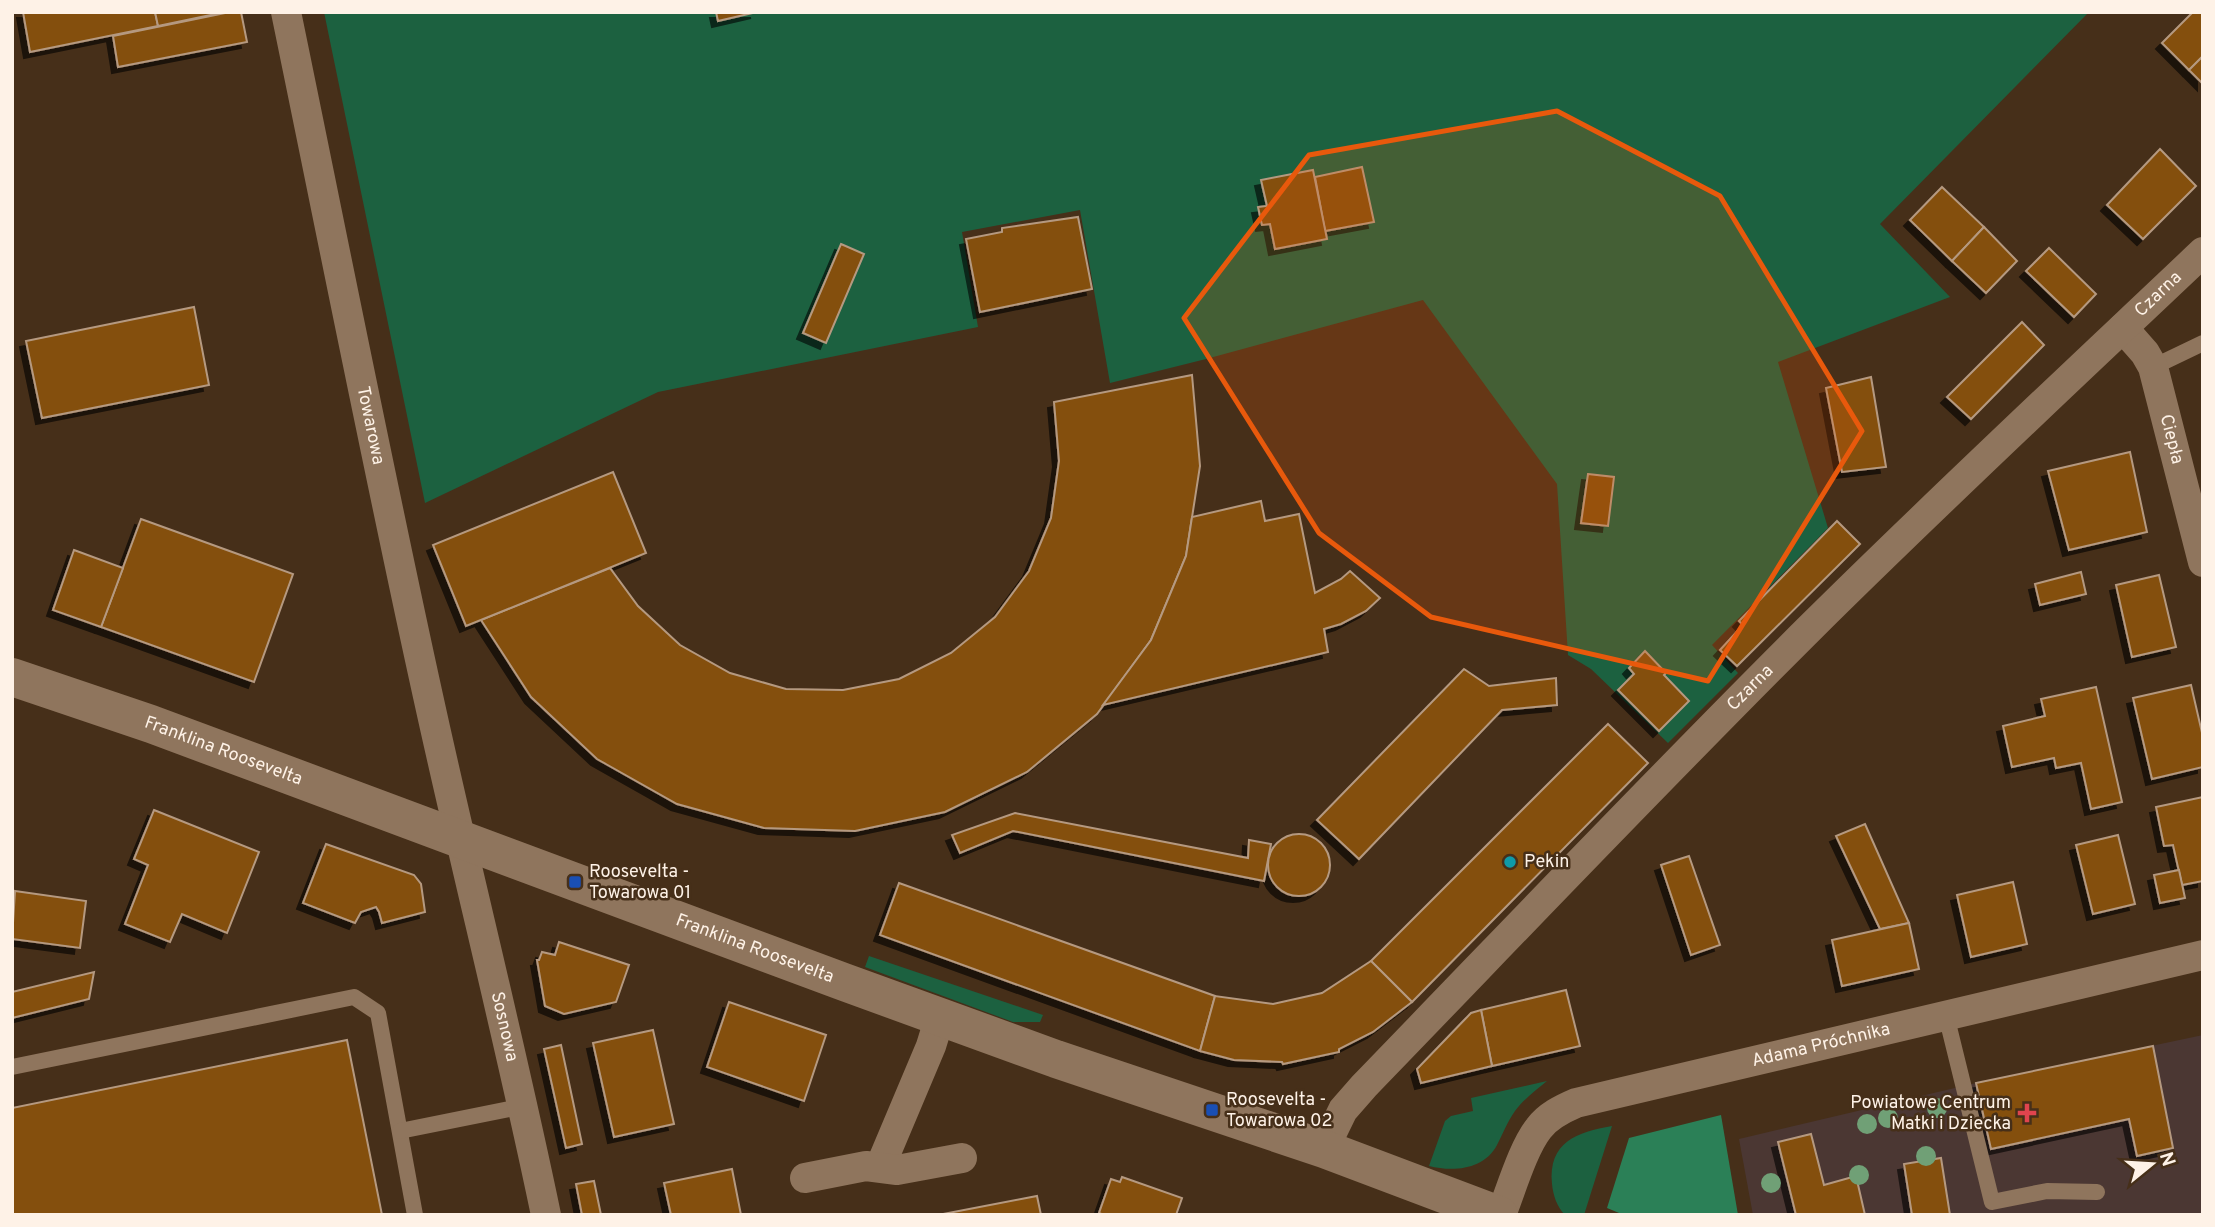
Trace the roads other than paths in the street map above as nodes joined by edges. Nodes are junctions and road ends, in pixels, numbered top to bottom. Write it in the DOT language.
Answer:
graph roads {
  1 [pos="286,12"];
  2 [pos="2203,251"];
  3 [pos="2123,328"];
  4 [pos="2203,343"];
  5 [pos="2154,368"];
  6 [pos="2203,562"];
  7 [pos="12,677"];
  8 [pos="460,839"];
  9 [pos="2203,955"];
  10 [pos="1946,1015"];
  11 [pos="940,1017"];
  12 [pos="12,1067"];
  13 [pos="524,1106"];
  14 [pos="400,1130"];
  15 [pos="1324,1149"];
  16 [pos="962,1158"];
  17 [pos="880,1167"];
  18 [pos="805,1178"];
  19 [pos="2097,1192"];
  20 [pos="415,1215"];
  21 [pos="546,1215"];
  22 [pos="1500,1215"];
  1 -- 8 [label="street, Towarowa"];
  2 -- 3 [label="street, Czarna"];
  3 -- 5 [label="street, Ciepła"];
  3 -- 15 [label="street, Czarna"];
  4 -- 5 [label="lane"];
  5 -- 6 [label="street, Ciepła"];
  7 -- 8 [label="street, Franklina Roosevelta"];
  8 -- 11 [label="street, Franklina Roosevelta"];
  8 -- 13 [label="street, Sosnowa"];
  9 -- 10 [label="street, Adama Próchnika"];
  10 -- 19 [label="lane"];
  10 -- 22 [label="street, Adama Próchnika"];
  11 -- 15 [label="street, Franklina Roosevelta"];
  11 -- 17 [label="street"];
  12 -- 14 [label="lane"];
  13 -- 14 [label="lane"];
  13 -- 21 [label="street, Sosnowa"];
  14 -- 20 [label="lane"];
  15 -- 22 [label="street, Franklina Roosevelta"];
  16 -- 17 [label="street"];
  17 -- 18 [label="street"];
}
